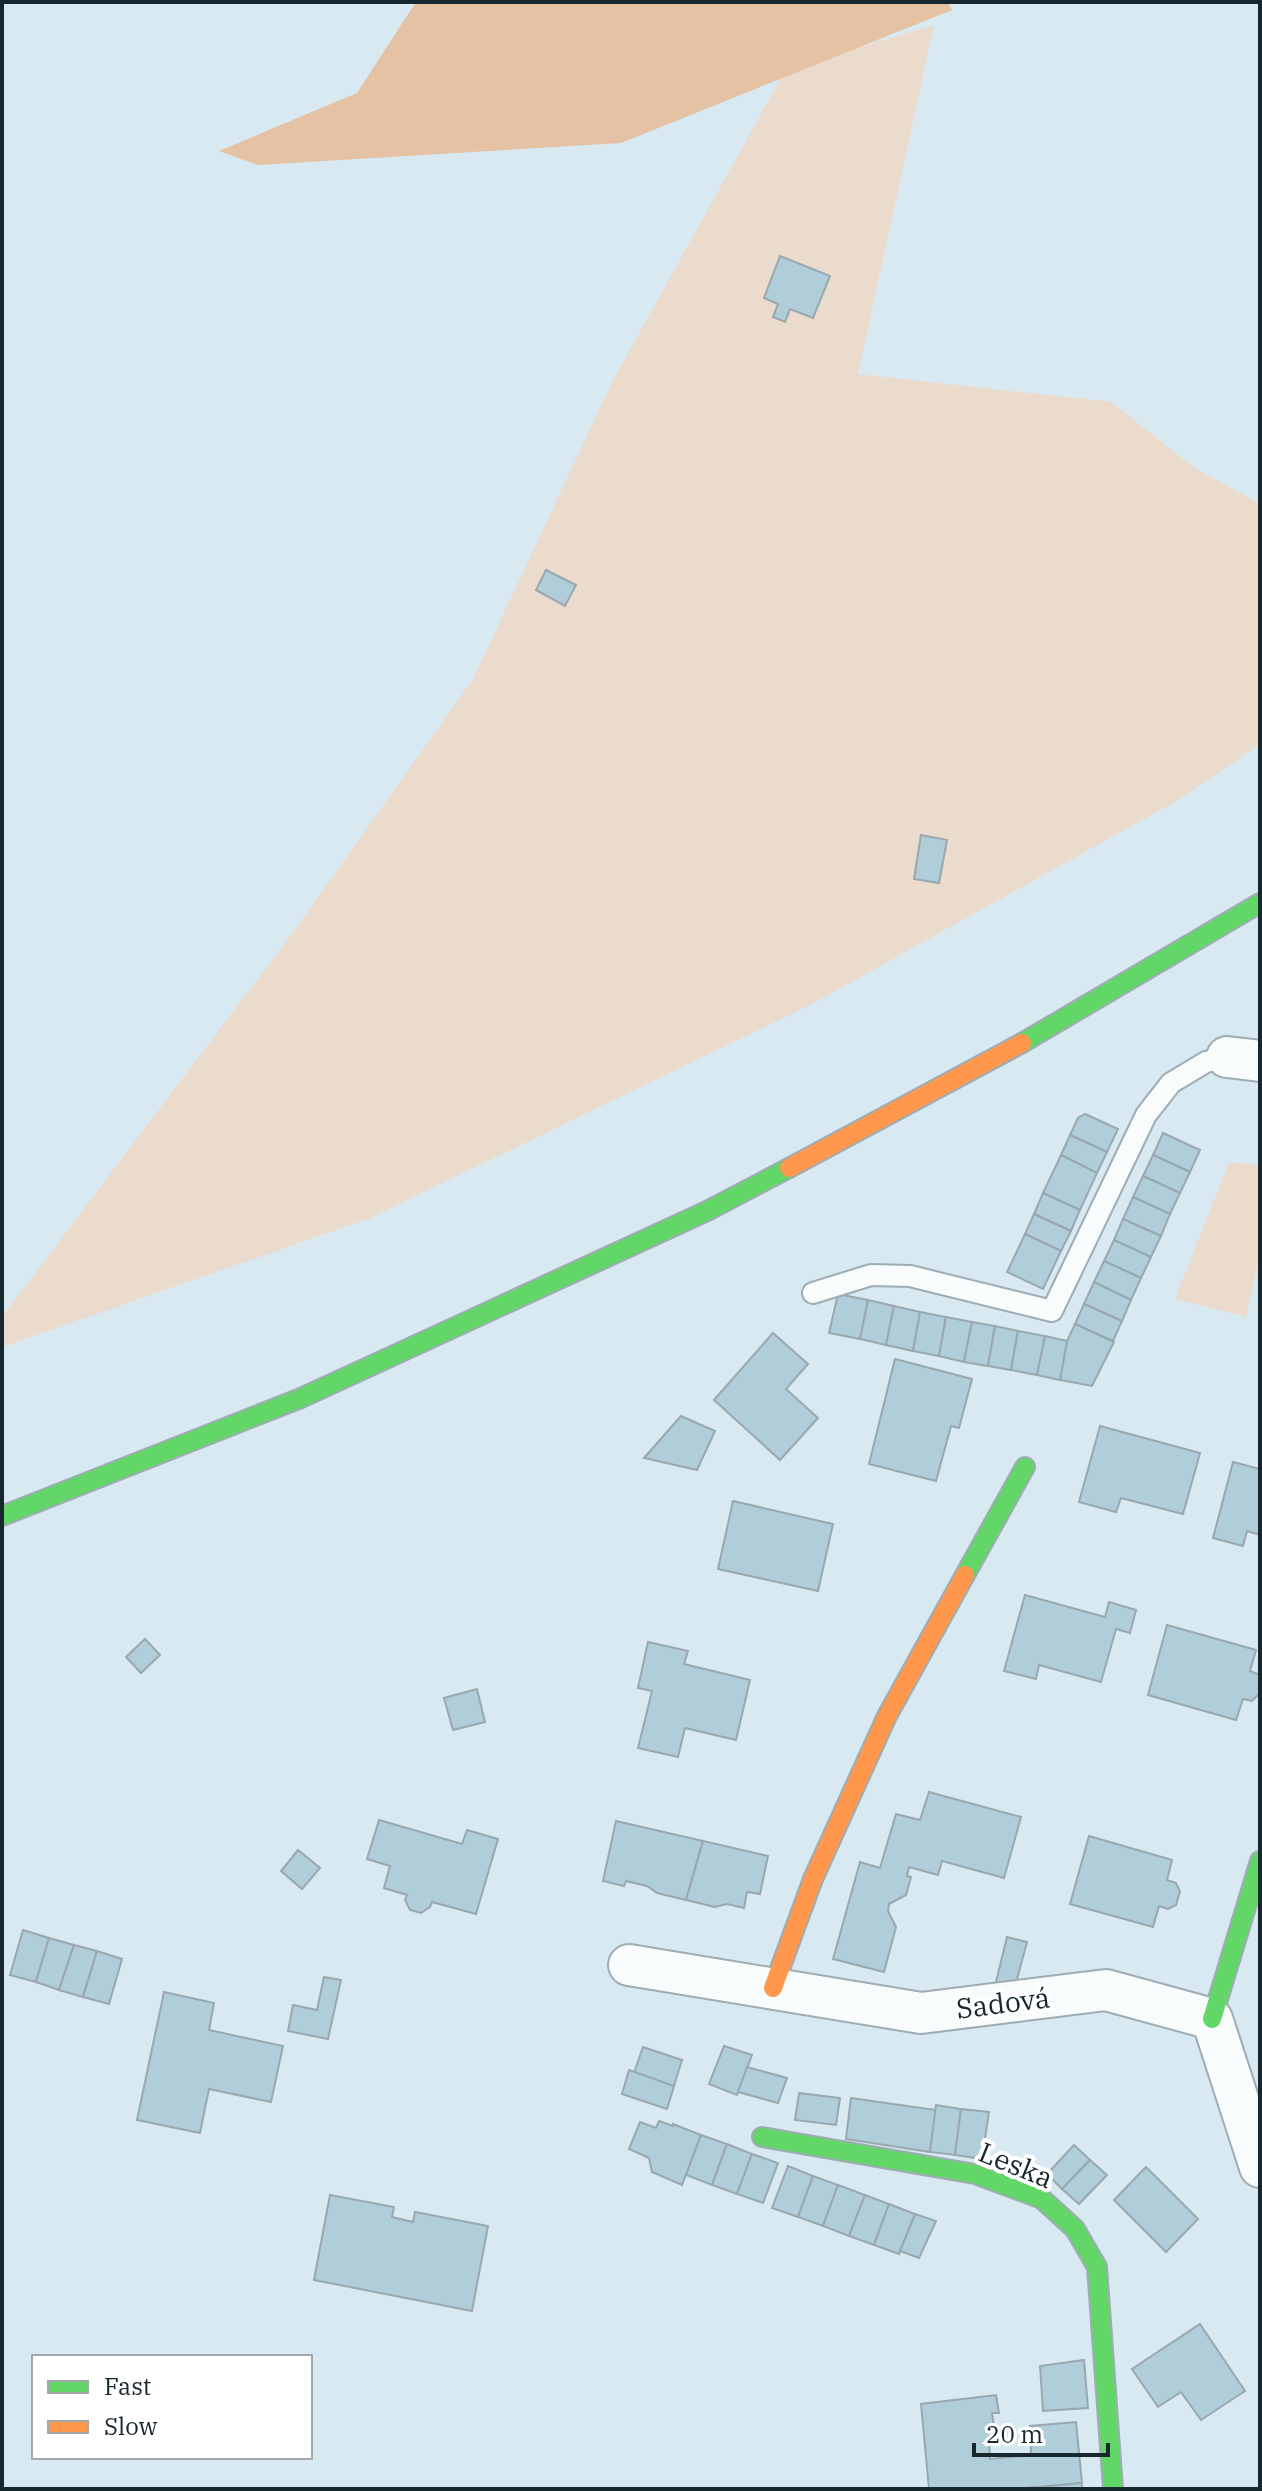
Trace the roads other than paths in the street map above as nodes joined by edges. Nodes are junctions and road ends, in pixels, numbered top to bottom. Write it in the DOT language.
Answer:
graph roads {
  1 [pos="1260,903"];
  2 [pos="1244,1059"];
  3 [pos="813,1293"];
  4 [pos="1025,1467"];
  5 [pos="2,1516"];
  6 [pos="1260,1861"];
  7 [pos="629,1965"];
  8 [pos="773,1988"];
  9 [pos="1212,2019"];
  10 [pos="762,2137"];
  11 [pos="1260,2167"];
  12 [pos="1113,2489"];
  1 -- 5 [label="main road"];
  2 -- 3 [label="lane"];
  4 -- 8 [label="main road"];
  6 -- 9 [label="main road"];
  7 -- 8 [label="street, Sadová"];
  8 -- 9 [label="street, Sadová"];
  9 -- 11 [label="street"];
  10 -- 12 [label="main road, Leska"];
}
